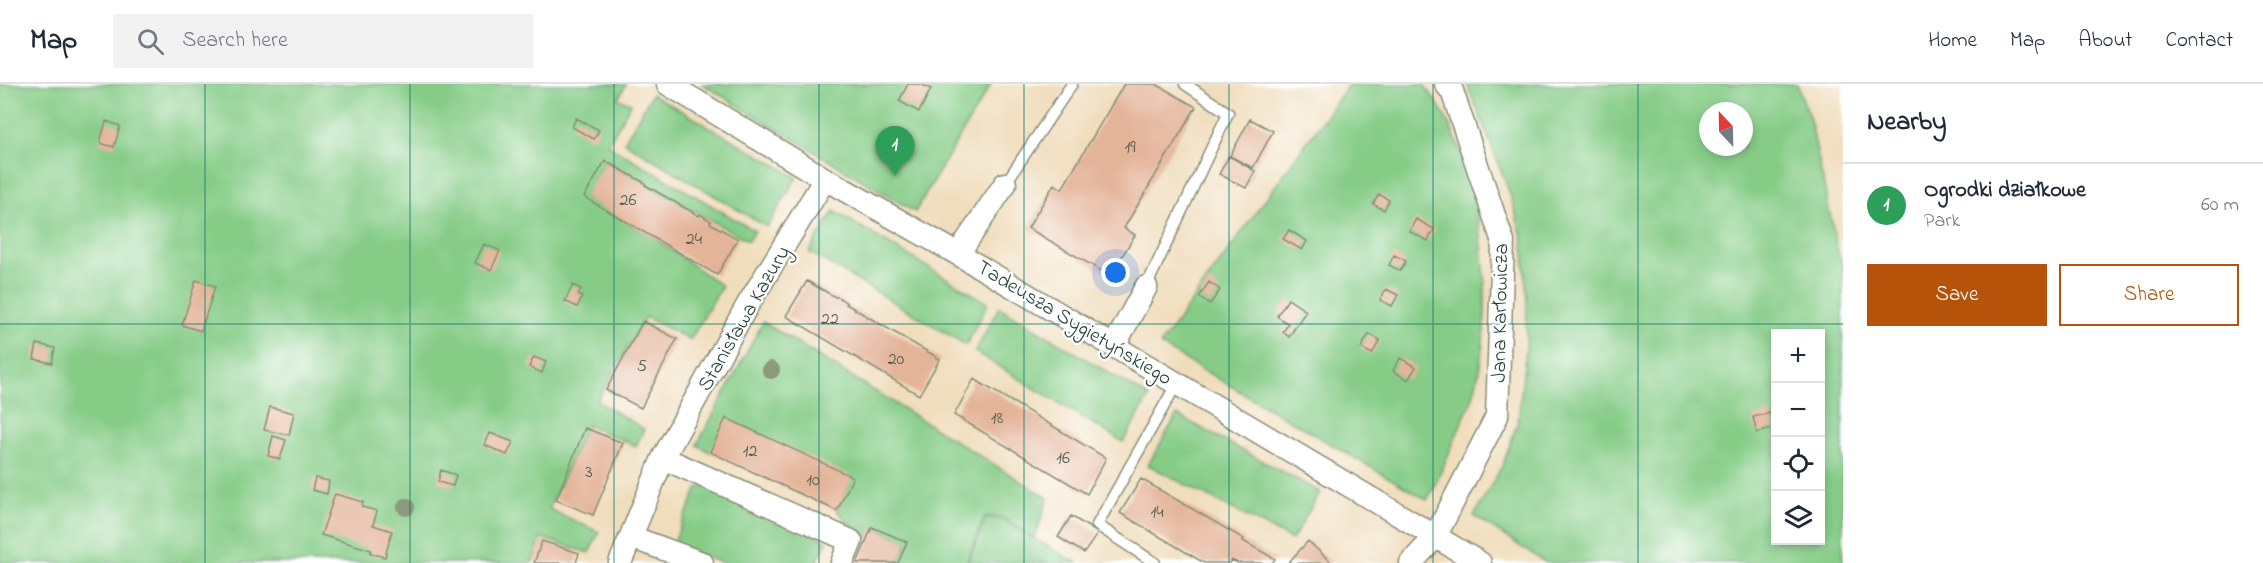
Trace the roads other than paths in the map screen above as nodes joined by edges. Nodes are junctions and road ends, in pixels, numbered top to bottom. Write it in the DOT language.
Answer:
graph roads {
  1 [pos="668,84"];
  2 [pos="1072,84"];
  3 [pos="1185,84"];
  4 [pos="1446,84"];
  5 [pos="825,179"];
  6 [pos="1005,184"];
  7 [pos="958,254"];
  8 [pos="1146,287"];
  9 [pos="1114,346"];
  10 [pos="1177,383"];
  11 [pos="663,458"];
  12 [pos="631,537"];
  13 [pos="1435,537"];
  14 [pos="620,563"];
  15 [pos="702,563"];
  16 [pos="842,563"];
  17 [pos="1155,563"];
  18 [pos="1411,563"];
  19 [pos="1480,563"];
  1 -- 5 [label="street, Tadeusza Sygietyńskiego"];
  2 -- 6 [label="lane"];
  3 -- 8 [label="lane"];
  4 -- 13 [label="street, Jana Karłowicza"];
  5 -- 7 [label="street, Tadeusza Sygietyńskiego"];
  5 -- 11 [label="street, Stanisława Kazury"];
  6 -- 7 [label="street"];
  7 -- 9 [label="street, Tadeusza Sygietyńskiego"];
  8 -- 9 [label="street"];
  9 -- 10 [label="street, Tadeusza Sygietyńskiego"];
  10 -- 13 [label="street, Tadeusza Sygietyńskiego"];
  10 -- 17 [label="lane"];
  11 -- 12 [label="street, Stanisława Kazury"];
  11 -- 16 [label="street"];
  12 -- 14 [label="street, Stanisława Kazury"];
  12 -- 15 [label="street"];
  13 -- 18 [label="street, Jana Karłowicza"];
  13 -- 19 [label="street, Tadeusza Sygietyńskiego"];
}
